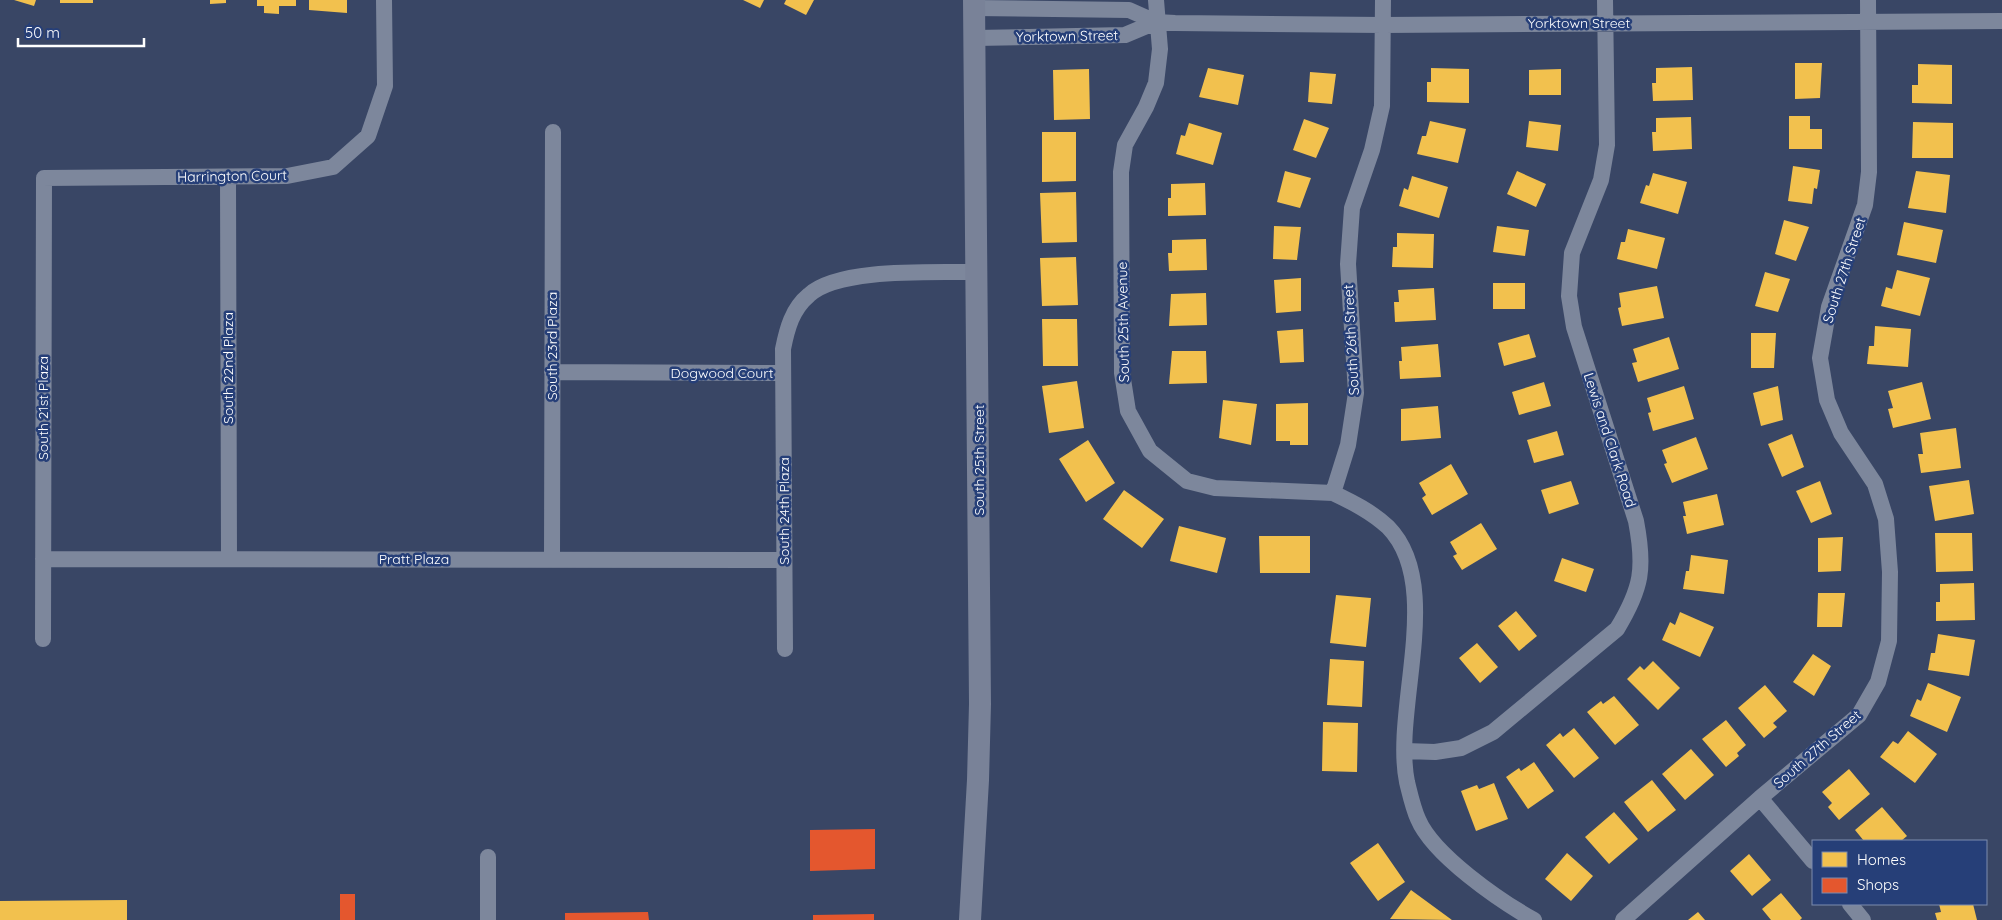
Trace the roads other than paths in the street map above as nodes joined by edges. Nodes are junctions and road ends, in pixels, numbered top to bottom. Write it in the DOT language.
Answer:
graph roads {
  1 [pos="1156,0"];
  2 [pos="1383,0"];
  3 [pos="1605,0"];
  4 [pos="1868,0"];
  5 [pos="974,4"];
  6 [pos="384,5"];
  7 [pos="1868,21"];
  8 [pos="2002,21"];
  9 [pos="1156,22"];
  10 [pos="1605,22"];
  11 [pos="1383,25"];
  12 [pos="975,38"];
  13 [pos="552,132"];
  14 [pos="228,177"];
  15 [pos="44,178"];
  16 [pos="978,272"];
  17 [pos="552,372"];
  18 [pos="783,373"];
  19 [pos="1333,493"];
  20 [pos="43,559"];
  21 [pos="229,559"];
  22 [pos="552,559"];
  23 [pos="784,560"];
  24 [pos="43,639"];
  25 [pos="785,649"];
  26 [pos="1405,751"];
  27 [pos="1760,798"];
  28 [pos="488,857"];
  29 [pos="1812,860"];
  30 [pos="1851,905"];
  31 [pos="488,920"];
  32 [pos="970,920"];
  33 [pos="1534,920"];
  34 [pos="1623,920"];
  35 [pos="1863,920"];
  1 -- 9 [label="street, South 25th Avenue"];
  2 -- 11 [label="street, South 26th Street"];
  3 -- 10 [label="street, Lewis and Clark Road"];
  4 -- 7 [label="street, South 27th Street"];
  5 -- 9 [label="street, Yorktown Street"];
  5 -- 12 [label="street, South 25th Street"];
  6 -- 14 [label="street, Harrington Court"];
  7 -- 8 [label="street, Yorktown Street"];
  7 -- 10 [label="street, Yorktown Street"];
  7 -- 27 [label="street, South 27th Street"];
  9 -- 11 [label="street, Yorktown Street"];
  9 -- 12 [label="street, Yorktown Street"];
  9 -- 19 [label="street, South 25th Avenue"];
  10 -- 11 [label="street, Yorktown Street"];
  10 -- 26 [label="street, Lewis and Clark Road"];
  11 -- 19 [label="street, South 26th Street"];
  12 -- 16 [label="street, South 25th Street"];
  13 -- 17 [label="street, South 23rd Plaza"];
  14 -- 15 [label="street, Harrington Court"];
  14 -- 21 [label="street, South 22nd Plaza"];
  15 -- 20 [label="street, South 21st Plaza"];
  16 -- 18 [label="street, Dogwood Court"];
  16 -- 32 [label="street, South 25th Street"];
  17 -- 18 [label="street, Dogwood Court"];
  17 -- 22 [label="street, South 23rd Plaza"];
  18 -- 23 [label="street, South 24th Plaza"];
  19 -- 26 [label="street"];
  20 -- 21 [label="street, Pratt Plaza"];
  20 -- 24 [label="street, South 21st Plaza"];
  21 -- 22 [label="street, Pratt Plaza"];
  22 -- 23 [label="street, Pratt Plaza"];
  23 -- 25 [label="street, South 24th Plaza"];
  26 -- 33 [label="street"];
  27 -- 29 [label="street"];
  27 -- 34 [label="street, South 27th Street"];
  28 -- 31 [label="street"];
  30 -- 35 [label="street"];
}
